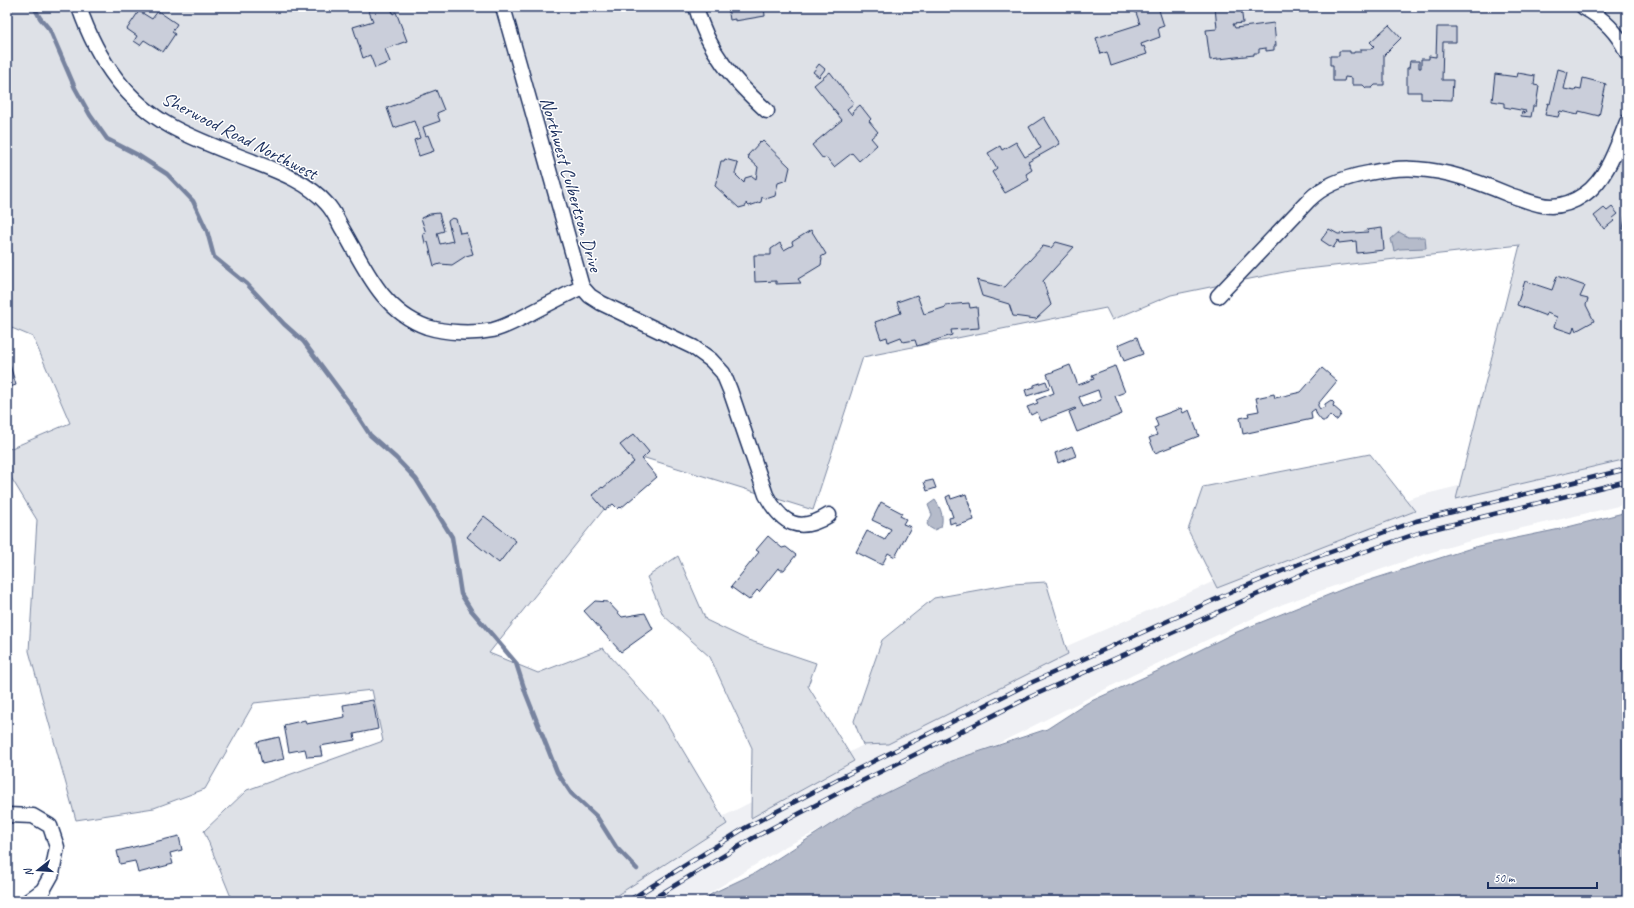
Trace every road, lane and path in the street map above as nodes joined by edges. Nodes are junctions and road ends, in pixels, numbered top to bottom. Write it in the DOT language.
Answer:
graph roads {
  1 [pos="79,7"];
  2 [pos="503,7"];
  3 [pos="696,7"];
  4 [pos="1583,7"];
  5 [pos="1627,53"];
  6 [pos="767,111"];
  7 [pos="1627,122"];
  8 [pos="582,287"];
  9 [pos="1218,296"];
  10 [pos="829,514"];
  11 [pos="7,816"];
  12 [pos="28,901"];
  1 -- 8 [label="street, Sherwood Road Northwest"];
  2 -- 8 [label="street, Northwest Culbertson Drive"];
  3 -- 6 [label="street"];
  4 -- 5 [label="street"];
  7 -- 9 [label="street"];
  8 -- 10 [label="street, Northwest Culbertson Drive"];
  11 -- 12 [label="street"];
}
